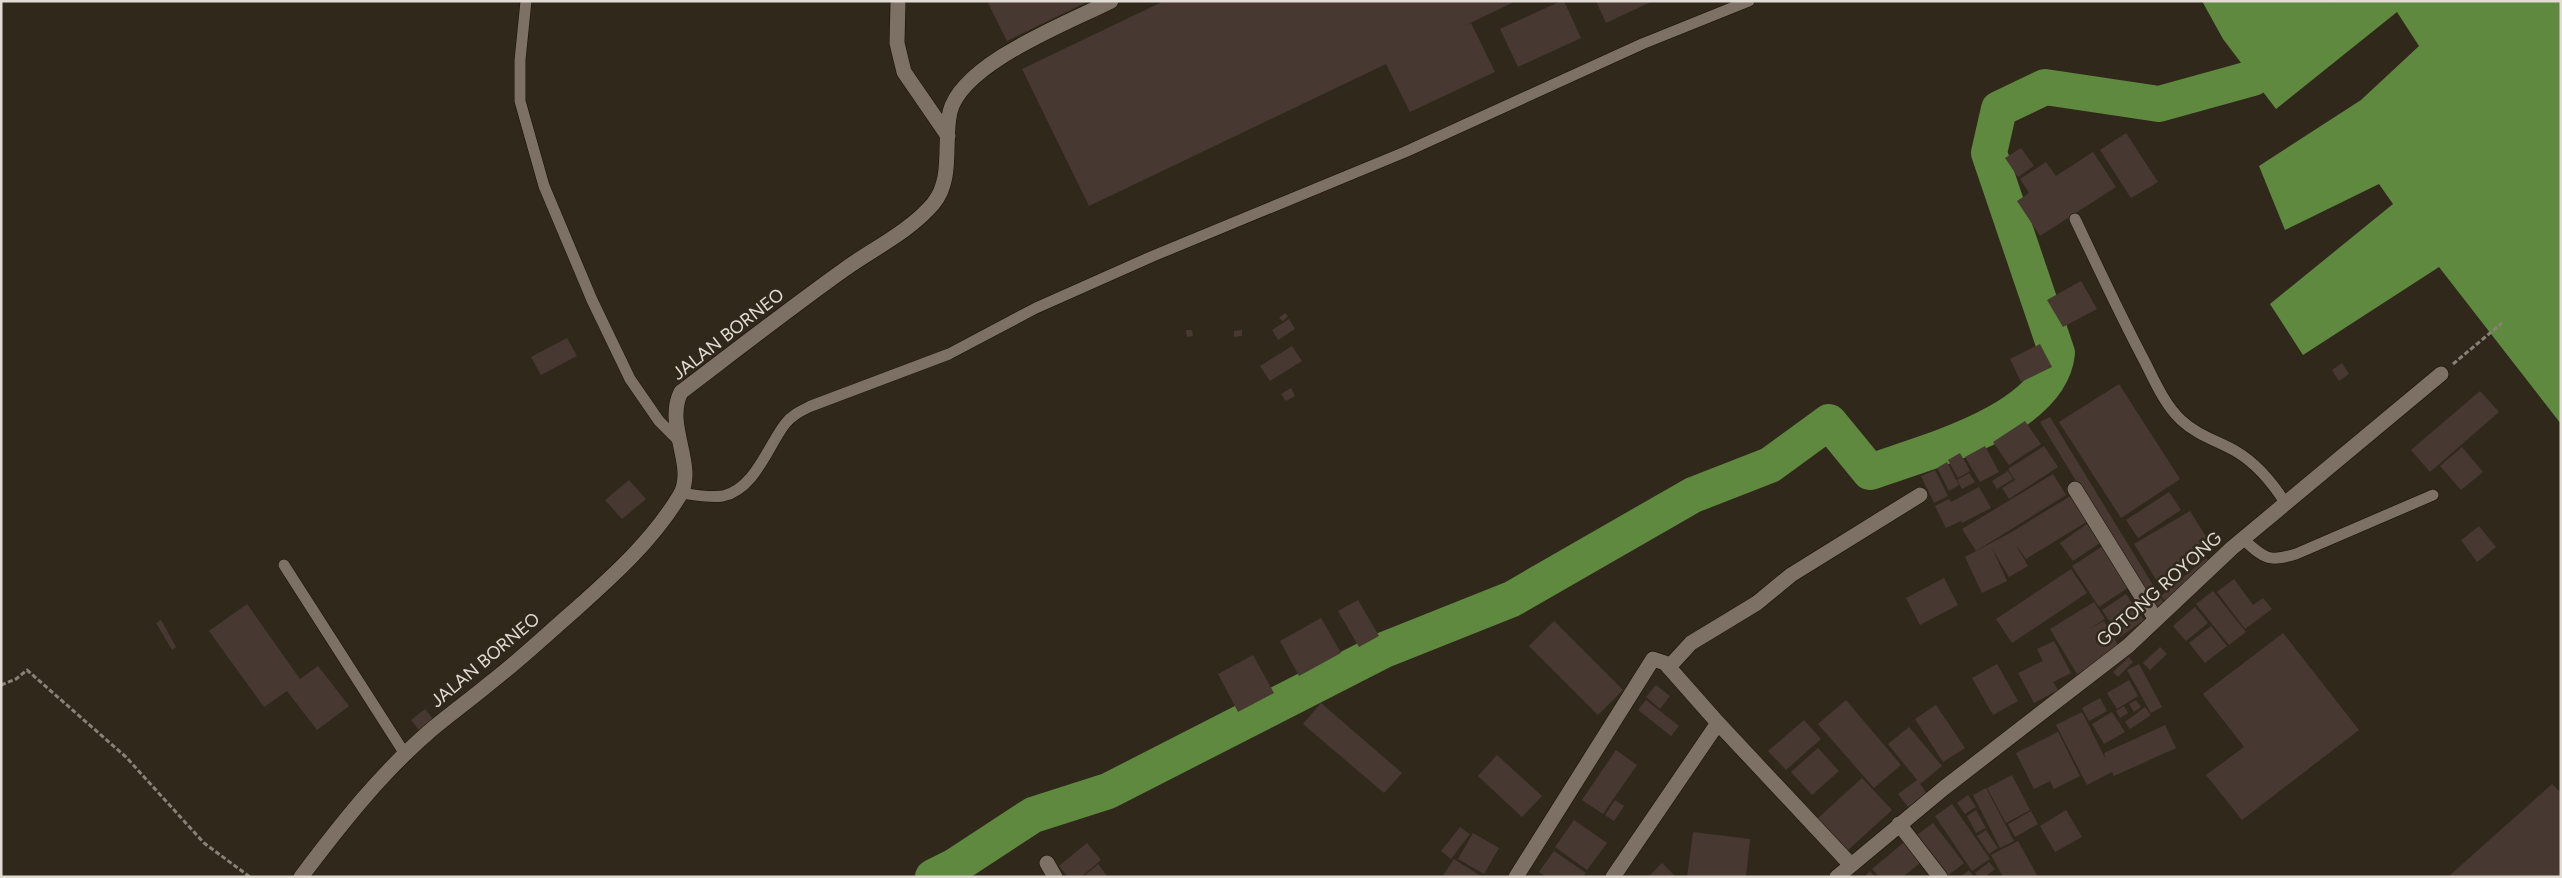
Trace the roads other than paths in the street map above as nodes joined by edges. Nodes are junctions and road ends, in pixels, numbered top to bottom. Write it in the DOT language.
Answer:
graph roads {
  1 [pos="526,1"];
  2 [pos="898,1"];
  3 [pos="1111,1"];
  4 [pos="1748,1"];
  5 [pos="948,136"];
  6 [pos="2075,219"];
  7 [pos="2441,374"];
  8 [pos="679,441"];
  9 [pos="2075,489"];
  10 [pos="681,493"];
  11 [pos="1920,495"];
  12 [pos="2433,495"];
  13 [pos="2286,504"];
  14 [pos="2243,539"];
  15 [pos="284,565"];
  16 [pos="2156,618"];
  17 [pos="1670,667"];
  18 [pos="1718,723"];
  19 [pos="405,754"];
  20 [pos="1900,824"];
  21 [pos="1047,863"];
  22 [pos="1851,865"];
  23 [pos="302,877"];
  24 [pos="1055,877"];
  25 [pos="1516,877"];
  26 [pos="1613,877"];
  27 [pos="1838,877"];
  28 [pos="1940,877"];
  1 -- 8 [label="lane"];
  2 -- 5 [label="street"];
  3 -- 5 [label="street, JALAN BORNEO"];
  4 -- 10 [label="lane"];
  5 -- 8 [label="street, JALAN BORNEO"];
  6 -- 13 [label="lane"];
  7 -- 13 [label="street, GOTONG ROYONG"];
  8 -- 10 [label="street, JALAN BORNEO"];
  9 -- 16 [label="street"];
  10 -- 19 [label="street, JALAN BORNEO"];
  11 -- 17 [label="street"];
  12 -- 14 [label="lane"];
  13 -- 14 [label="street, GOTONG ROYONG"];
  14 -- 16 [label="street, GOTONG ROYONG"];
  15 -- 19 [label="lane"];
  16 -- 20 [label="street, GOTONG ROYONG"];
  17 -- 18 [label="street"];
  17 -- 25 [label="street"];
  18 -- 22 [label="street"];
  18 -- 26 [label="street"];
  19 -- 23 [label="street, JALAN BORNEO"];
  20 -- 22 [label="street, GOTONG ROYONG"];
  20 -- 28 [label="street"];
  21 -- 24 [label="street"];
  22 -- 27 [label="street, GOTONG ROYONG"];
}
